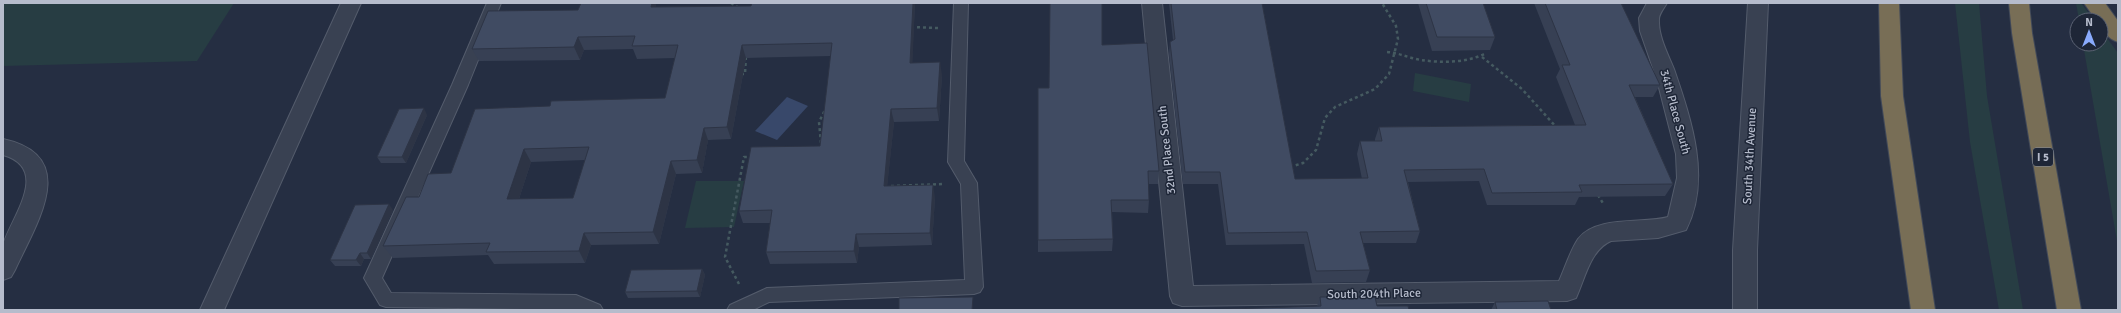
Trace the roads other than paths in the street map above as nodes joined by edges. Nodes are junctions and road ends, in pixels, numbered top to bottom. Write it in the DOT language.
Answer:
graph roads {
  1 [pos="351,3"];
  2 [pos="494,3"];
  3 [pos="962,3"];
  4 [pos="1152,3"];
  5 [pos="1657,3"];
  6 [pos="1758,3"];
  7 [pos="1889,3"];
  8 [pos="2019,3"];
  9 [pos="2094,3"];
  10 [pos="2118,34"];
  11 [pos="3,147"];
  12 [pos="3,270"];
  13 [pos="1567,291"];
  14 [pos="1182,296"];
  15 [pos="212,310"];
  16 [pos="594,310"];
  17 [pos="736,310"];
  18 [pos="1745,310"];
  19 [pos="1923,310"];
  20 [pos="2069,310"];
  1 -- 15 [label="street"];
  2 -- 16 [label="lane"];
  3 -- 17 [label="lane"];
  4 -- 14 [label="street, 32nd Place South"];
  5 -- 13 [label="street, 34th Place South"];
  6 -- 18 [label="street, South 34th Avenue"];
  7 -- 19 [label="highway"];
  8 -- 20 [label="highway, I 5"];
  9 -- 10 [label="highway"];
  11 -- 12 [label="street"];
  13 -- 14 [label="street, South 204th Place"];
}
